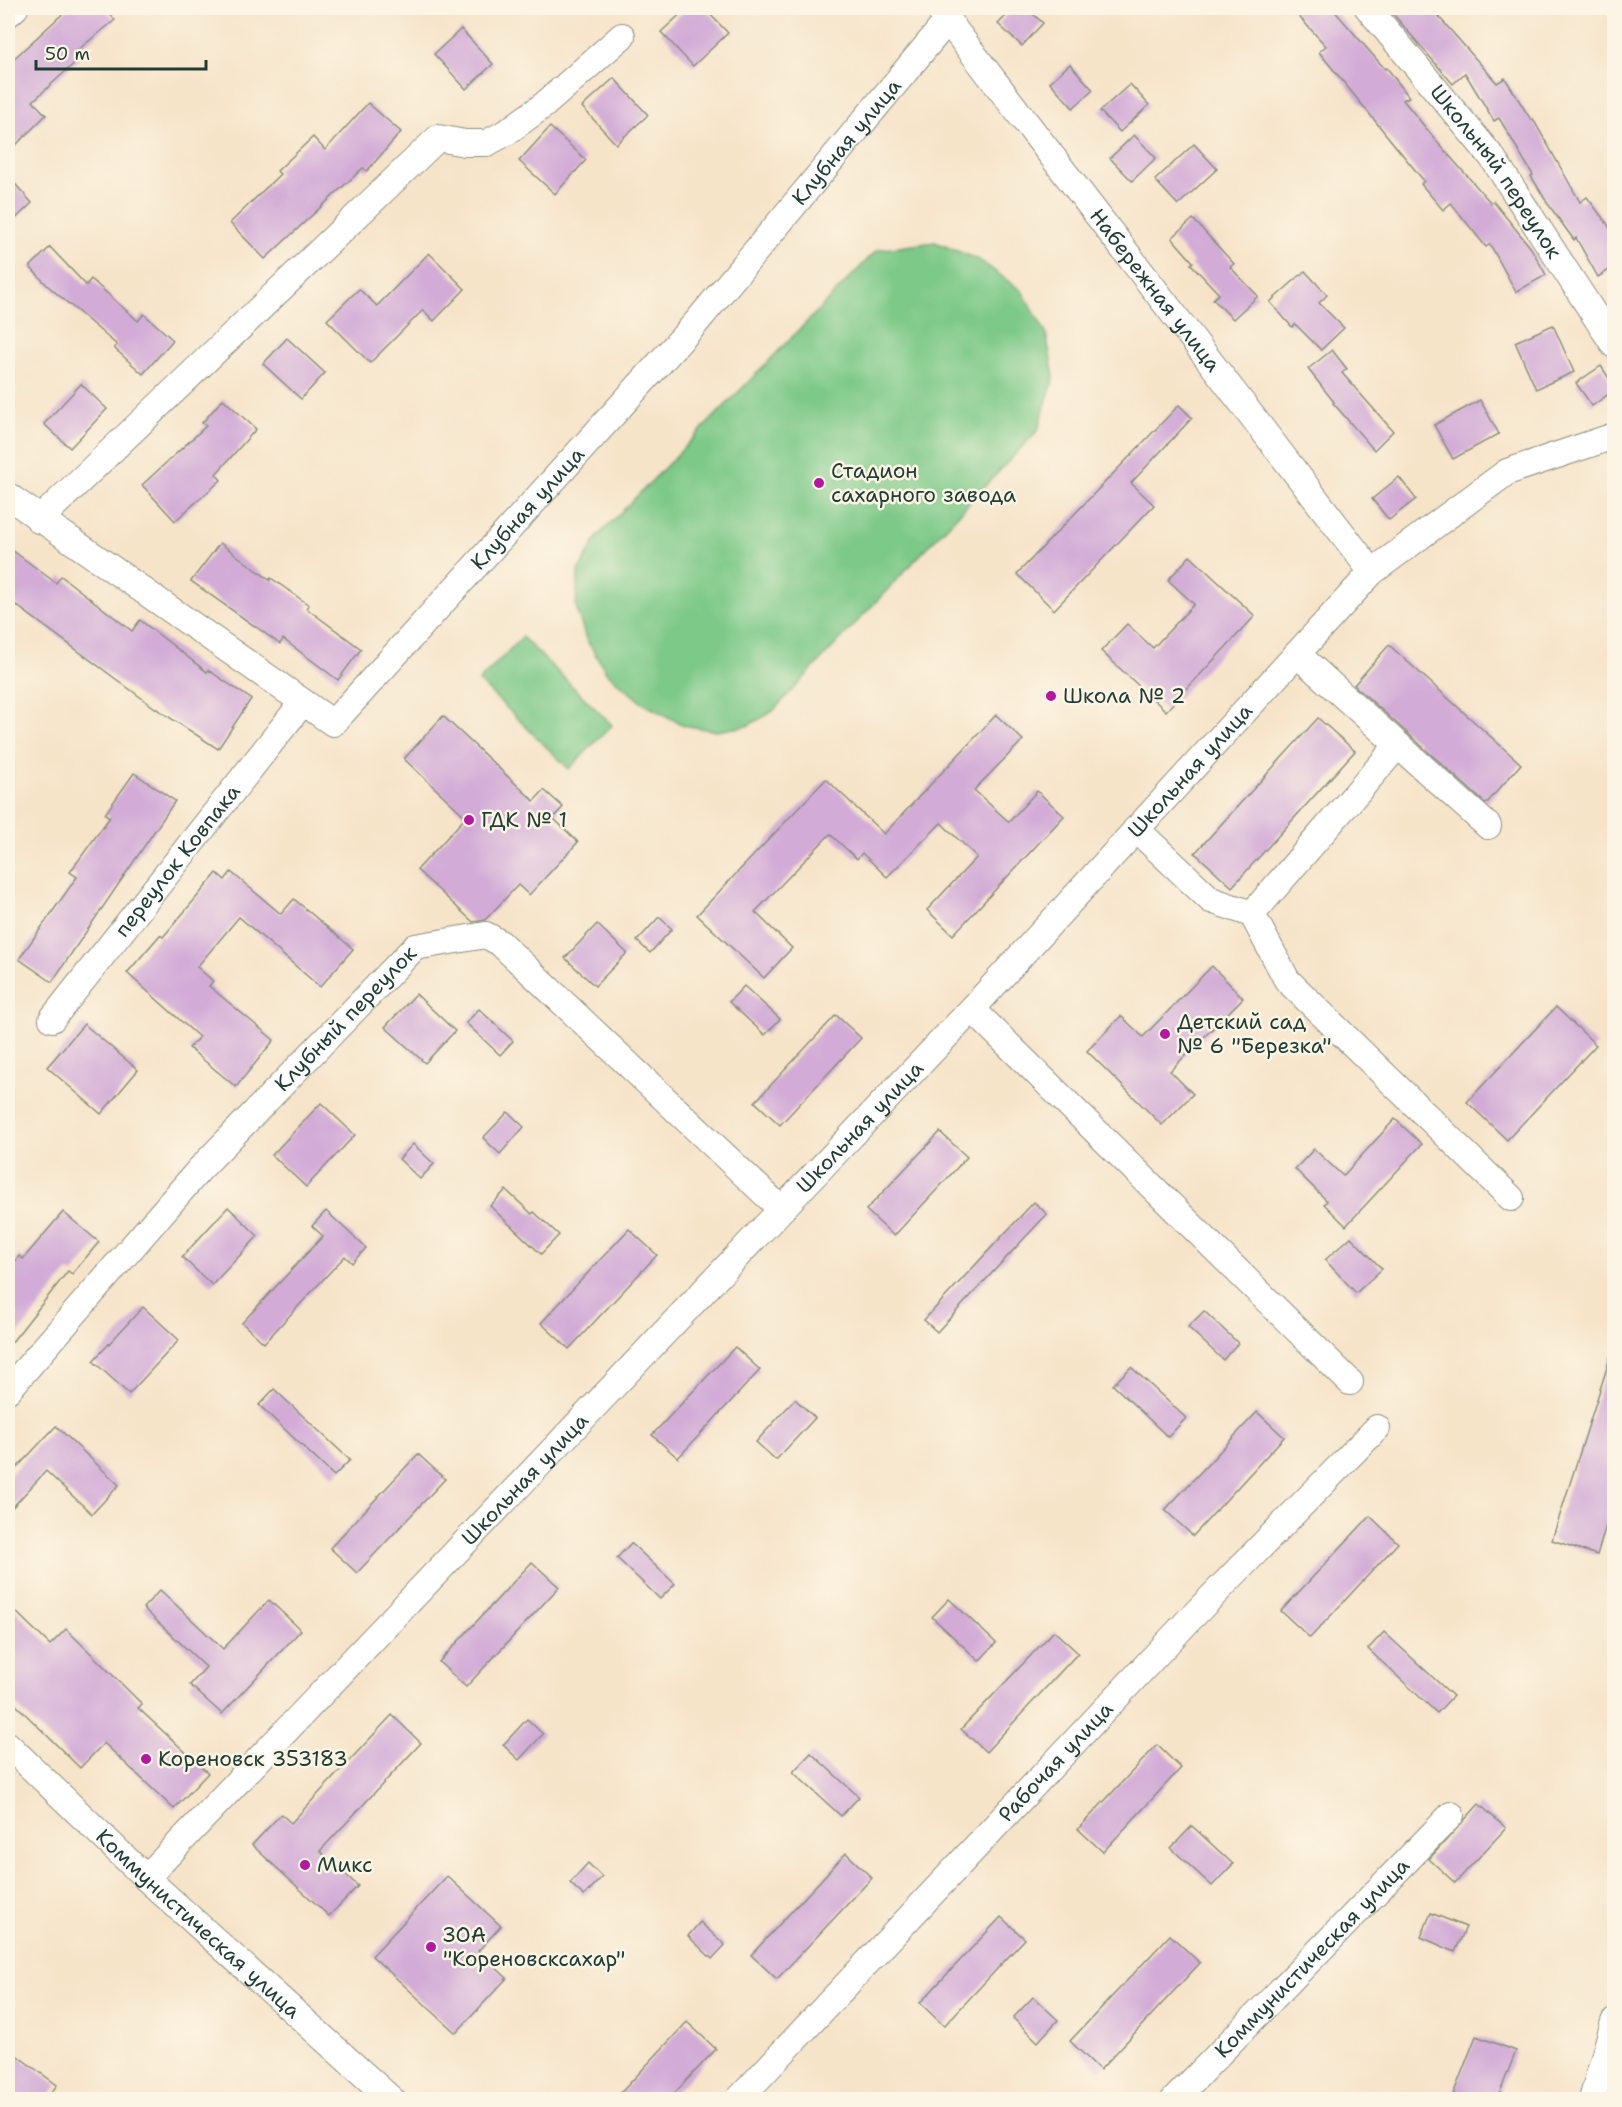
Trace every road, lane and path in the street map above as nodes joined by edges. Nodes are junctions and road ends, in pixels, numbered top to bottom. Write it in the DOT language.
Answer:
graph roads {
  1 [pos="15,8"];
  2 [pos="1368,8"];
  3 [pos="8,14"];
  4 [pos="943,14"];
  5 [pos="622,36"];
  6 [pos="1614,345"];
  7 [pos="1614,436"];
  8 [pos="8,496"];
  9 [pos="39,520"];
  10 [pos="1372,572"];
  11 [pos="1297,654"];
  12 [pos="303,702"];
  13 [pos="1398,745"];
  14 [pos="1488,826"];
  15 [pos="1136,829"];
  16 [pos="1252,914"];
  17 [pos="972,1009"];
  18 [pos="52,1019"];
  19 [pos="1511,1198"];
  20 [pos="781,1209"];
  21 [pos="1350,1382"];
  22 [pos="8,1390"];
  23 [pos="1377,1428"];
  24 [pos="8,1745"];
  25 [pos="1451,1815"];
  26 [pos="146,1878"];
  27 [pos="1614,2022"];
  28 [pos="392,2100"];
  29 [pos="738,2100"];
  30 [pos="1174,2100"];
  31 [pos="1592,2100"];
  1 -- 3 [label="street"];
  2 -- 6 [label="street, Школьный переулок"];
  4 -- 10 [label="street, Набережная улица"];
  4 -- 12 [label="street, Клубная улица"];
  5 -- 9 [label="street"];
  7 -- 10 [label="street, Школьная улица"];
  8 -- 9 [label="street, Клубная улица"];
  9 -- 12 [label="street, Клубная улица"];
  10 -- 11 [label="street, Школьная улица"];
  11 -- 13 [label="street"];
  11 -- 15 [label="street, Школьная улица"];
  12 -- 18 [label="street, переулок Ковпака"];
  13 -- 14 [label="street"];
  13 -- 16 [label="street"];
  15 -- 16 [label="street"];
  15 -- 17 [label="street, Школьная улица"];
  16 -- 19 [label="street"];
  17 -- 20 [label="street, Школьная улица"];
  17 -- 21 [label="street"];
  20 -- 22 [label="street, Клубный переулок"];
  20 -- 26 [label="street, Школьная улица"];
  23 -- 29 [label="street, Рабочая улица"];
  24 -- 26 [label="street, Коммунистическая улица"];
  25 -- 30 [label="street, Коммунистическая улица"];
  26 -- 28 [label="street, Коммунистическая улица"];
  27 -- 31 [label="street"];
}
